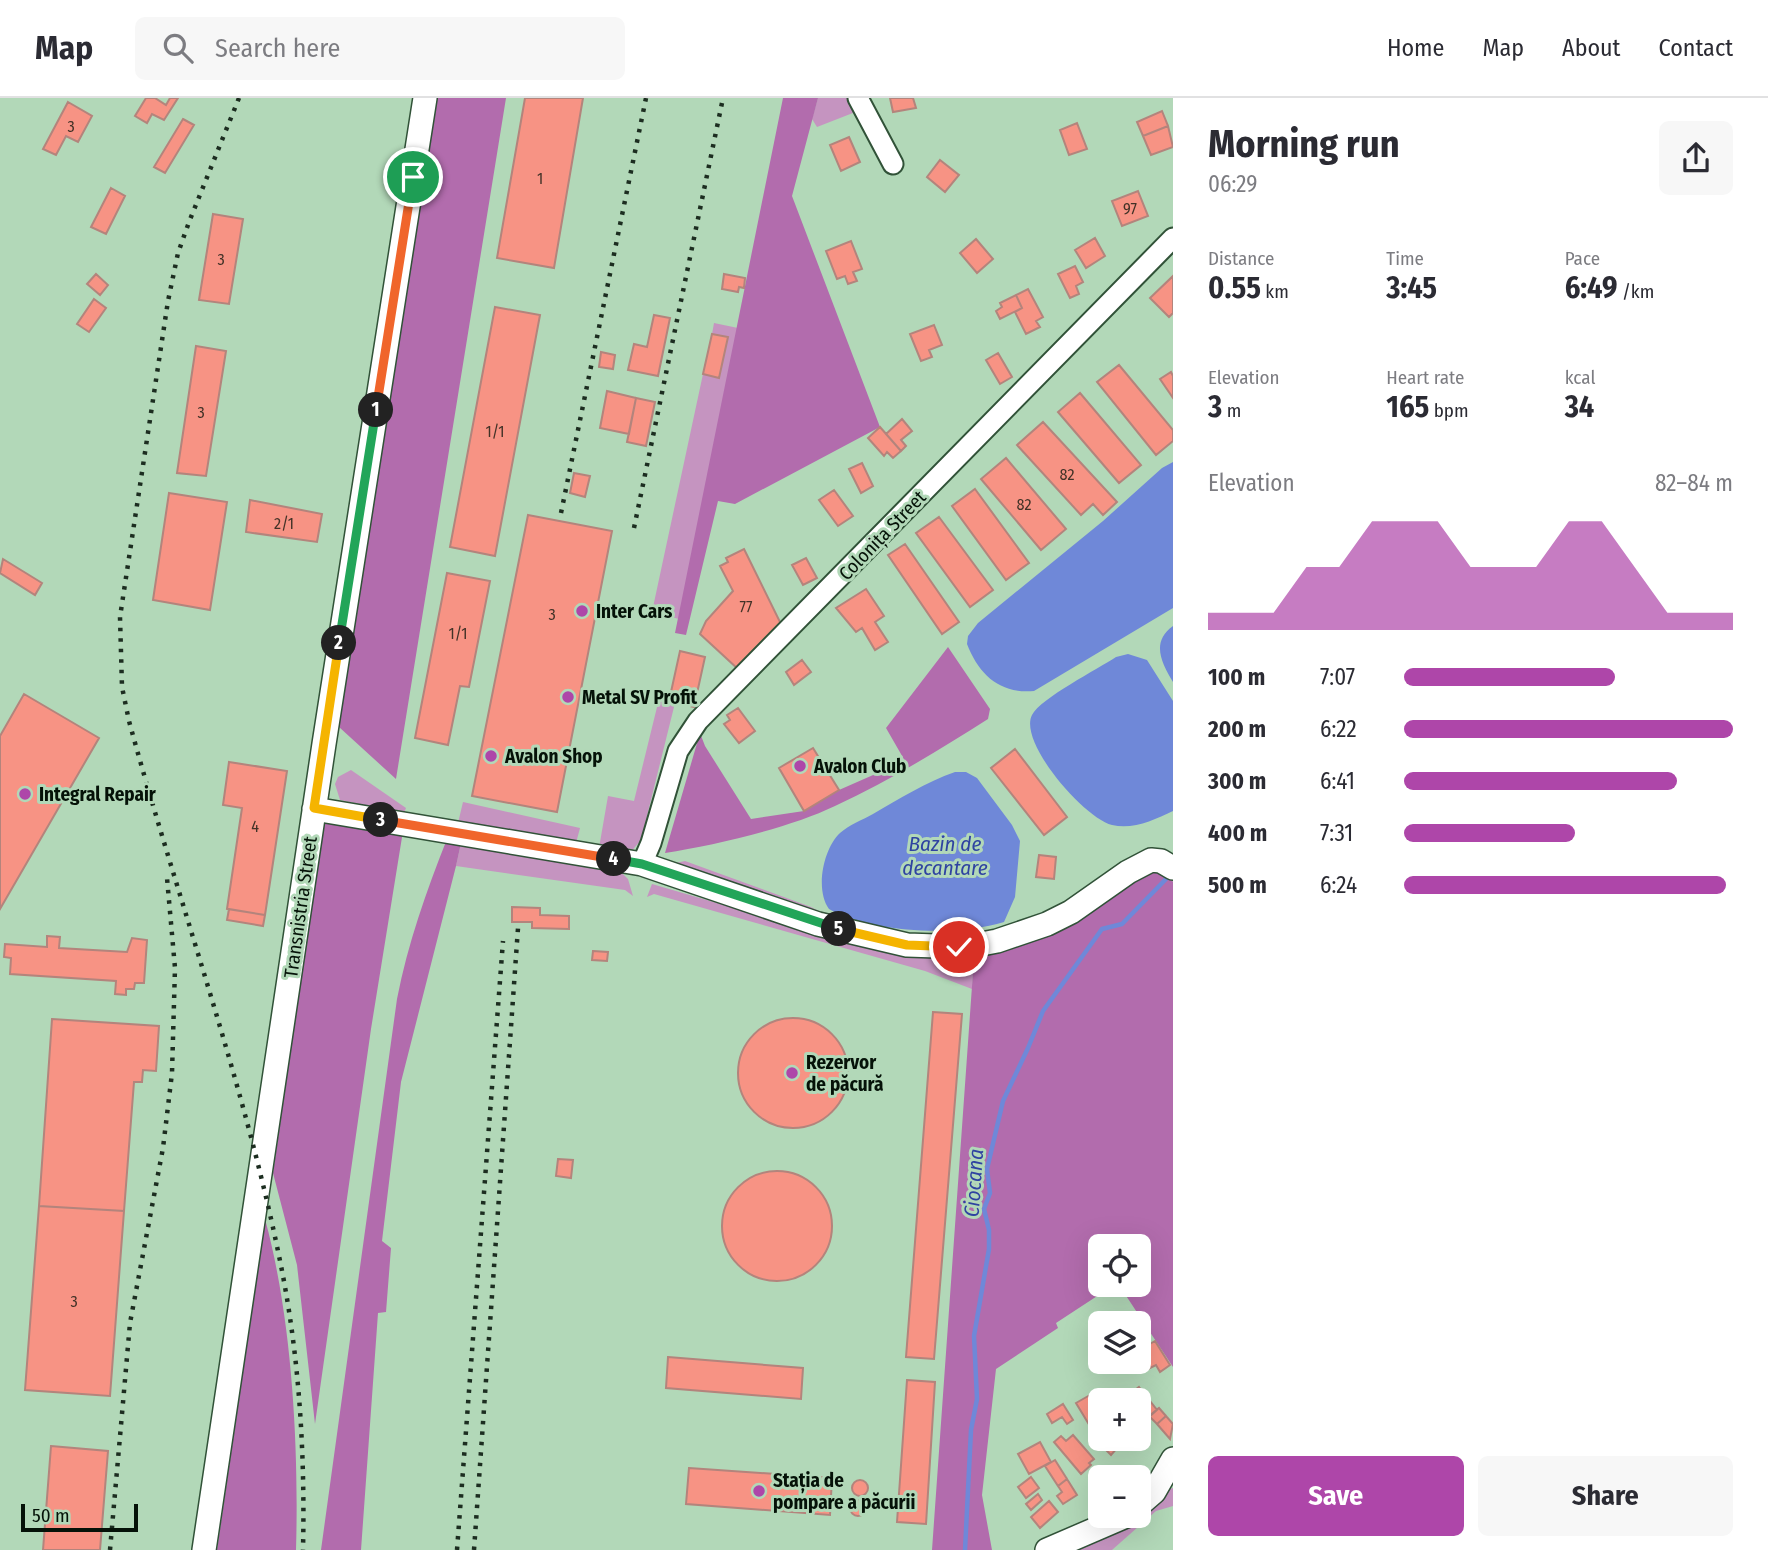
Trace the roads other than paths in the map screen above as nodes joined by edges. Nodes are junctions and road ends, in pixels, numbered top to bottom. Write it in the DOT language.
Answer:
graph roads {
  1 [pos="425,98"];
  2 [pos="858,98"];
  3 [pos="893,164"];
  4 [pos="1173,238"];
  5 [pos="314,808"];
  6 [pos="642,864"];
  7 [pos="1173,868"];
  8 [pos="1173,1459"];
  9 [pos="1151,1495"];
  10 [pos="1098,1528"];
  11 [pos="204,1550"];
  12 [pos="1046,1550"];
  1 -- 5 [label="street, Transnistria Street"];
  2 -- 3 [label="street"];
  4 -- 6 [label="street, Colonița Street"];
  5 -- 6 [label="street"];
  5 -- 11 [label="street, Transnistria Street"];
  6 -- 7 [label="street"];
  8 -- 9 [label="street"];
  10 -- 12 [label="street"];
}
